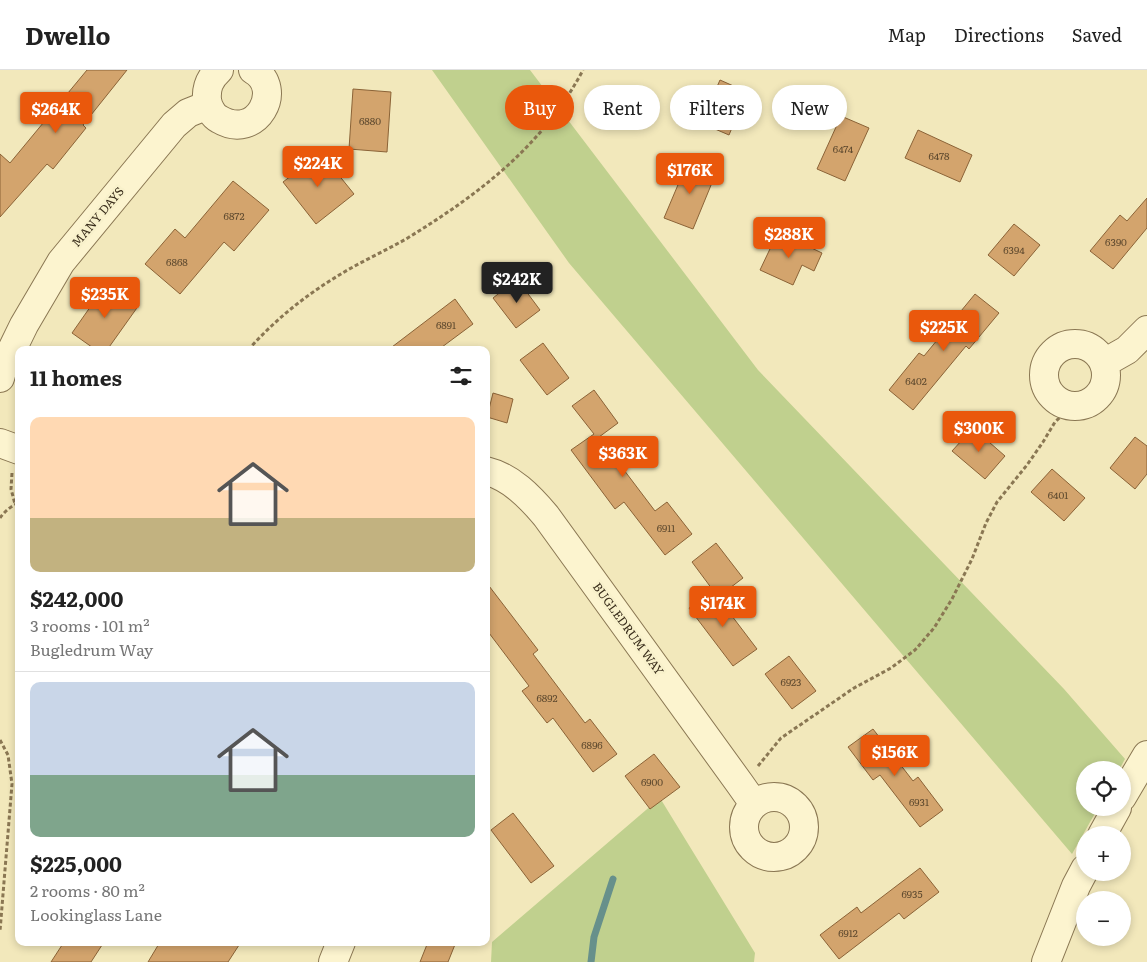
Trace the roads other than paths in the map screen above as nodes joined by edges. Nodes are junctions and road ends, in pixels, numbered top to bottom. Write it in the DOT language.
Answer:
graph roads {
  1 [pos="220,70"];
  2 [pos="253,70"];
  3 [pos="208,105"];
  4 [pos="1147,330"];
  5 [pos="1104,363"];
  6 [pos="0,378"];
  7 [pos="0,443"];
  8 [pos="15,449"];
  9 [pos="490,473"];
  10 [pos="1147,755"];
  11 [pos="1131,781"];
  12 [pos="747,794"];
  13 [pos="1079,881"];
  14 [pos="339,946"];
  15 [pos="333,962"];
  16 [pos="1046,962"];
  1 -- 3 [label="street"];
  2 -- 3 [label="street"];
  3 -- 6 [label="street, MANY DAYS"];
  4 -- 5 [label="street"];
  5 -- 5 [label="street"];
  7 -- 8 [label="street"];
  9 -- 12 [label="street, BUGLEDRUM WAY"];
  10 -- 11 [label="street"];
  13 -- 16 [label="street"];
  14 -- 15 [label="street"];
}
